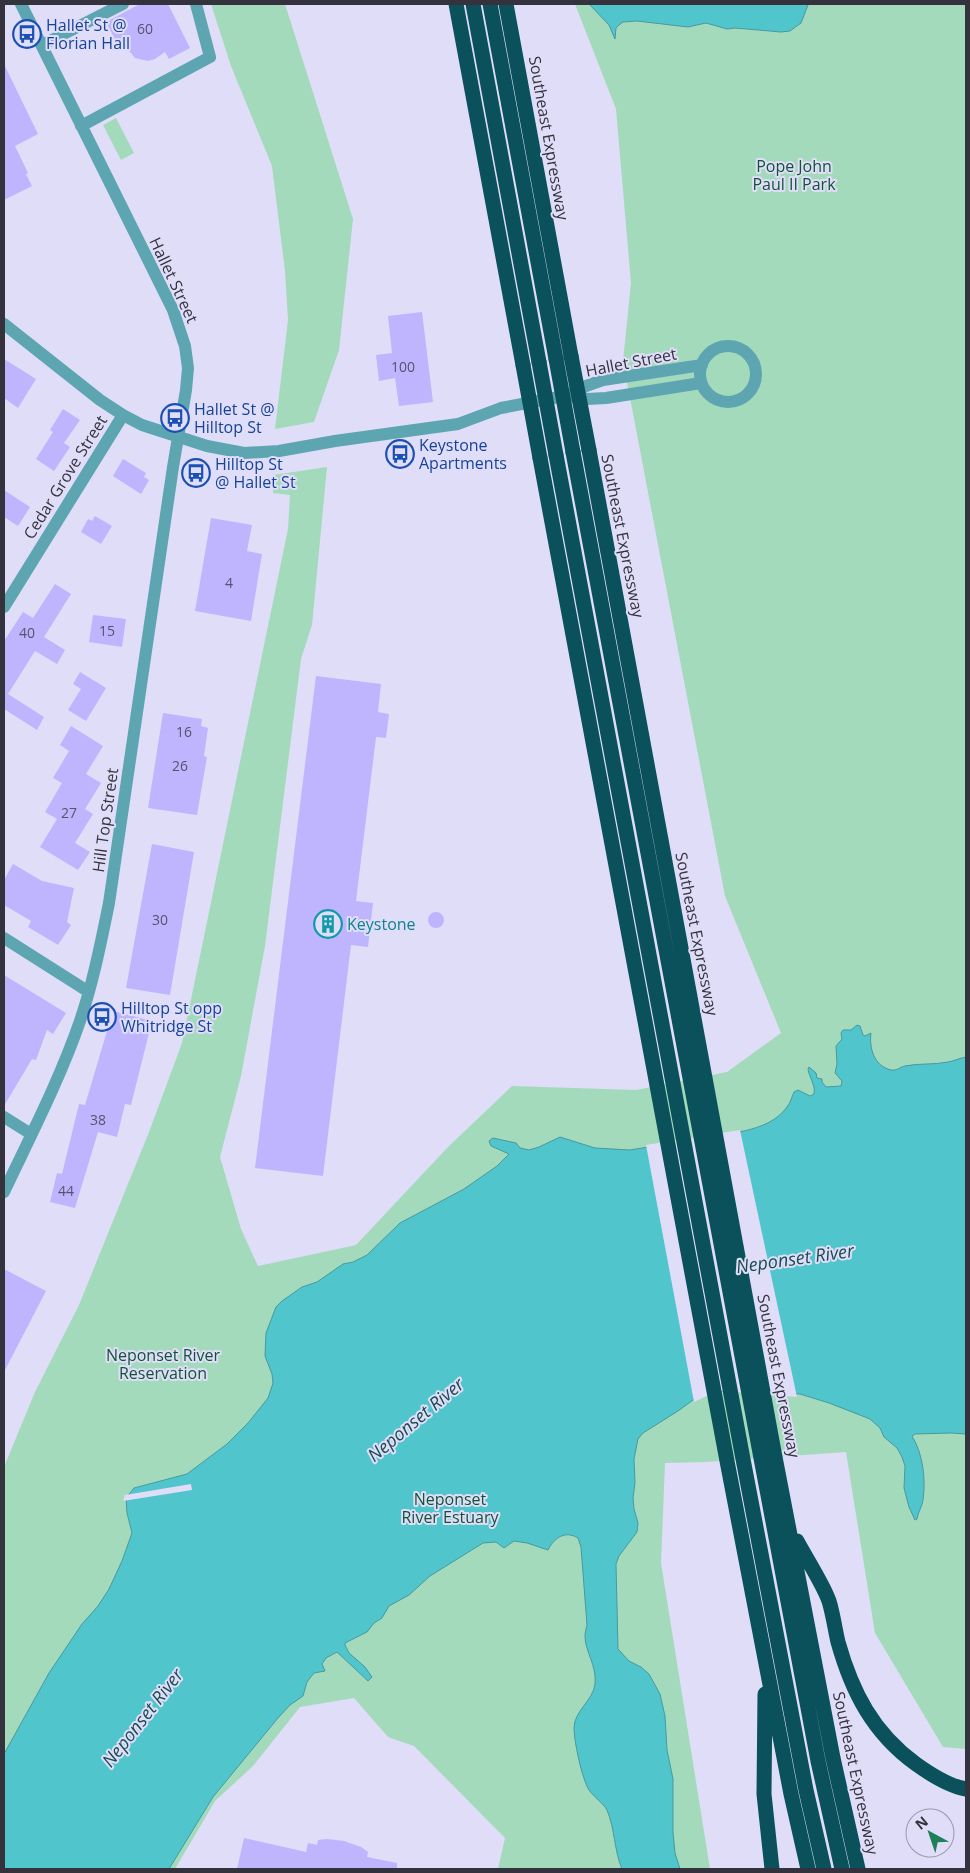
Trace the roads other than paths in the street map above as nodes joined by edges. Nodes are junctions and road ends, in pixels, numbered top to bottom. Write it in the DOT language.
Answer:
graph roads {
  1 [pos="21,4"];
  2 [pos="123,4"];
  3 [pos="196,4"];
  4 [pos="456,4"];
  5 [pos="473,4"];
  6 [pos="490,4"];
  7 [pos="506,4"];
  8 [pos="42,45"];
  9 [pos="81,126"];
  10 [pos="4,324"];
  11 [pos="564,357"];
  12 [pos="702,365"];
  13 [pos="701,383"];
  14 [pos="569,395"];
  15 [pos="123,415"];
  16 [pos="178,436"];
  17 [pos="4,607"];
  18 [pos="4,938"];
  19 [pos="89,992"];
  20 [pos="698,1078"];
  21 [pos="4,1117"];
  22 [pos="31,1134"];
  23 [pos="4,1192"];
  24 [pos="768,1458"];
  25 [pos="789,1526"];
  26 [pos="765,1660"];
  27 [pos="966,1789"];
  28 [pos="772,1869"];
  29 [pos="808,1869"];
  30 [pos="824,1869"];
  31 [pos="842,1869"];
  32 [pos="858,1869"];
  1 -- 8 [label="street, Hallet Street"];
  2 -- 8 [label="street"];
  3 -- 9 [label="street"];
  4 -- 26 [label="highway, bridge"];
  5 -- 30 [label="highway, bridge"];
  6 -- 11 [label="highway"];
  7 -- 11 [label="highway, Southeast Expressway"];
  8 -- 9 [label="street, Hallet Street"];
  9 -- 16 [label="street, Hallet Street"];
  10 -- 15 [label="street"];
  11 -- 20 [label="highway, Southeast Expressway, bridge"];
  11 -- 20 [label="highway, bridge"];
  12 -- 13 [label="street, Hallet Street"];
  12 -- 13 [label="street, Hallet Street"];
  12 -- 14 [label="street, Hallet Street"];
  13 -- 14 [label="street, Hallet Street"];
  14 -- 16 [label="street, Hallet Street"];
  15 -- 16 [label="street"];
  15 -- 17 [label="street, Cedar Grove Street"];
  16 -- 19 [label="street, Hill Top Street"];
  18 -- 19 [label="street"];
  19 -- 22 [label="street, Hill Top Street"];
  20 -- 24 [label="highway, Southeast Expressway"];
  21 -- 22 [label="street"];
  22 -- 23 [label="street, Hill Top Street"];
  24 -- 25 [label="highway, Southeast Expressway"];
  24 -- 31 [label="highway"];
  25 -- 27 [label="highway"];
  25 -- 32 [label="highway, Southeast Expressway"];
  26 -- 28 [label="highway"];
  26 -- 29 [label="highway"];
}
